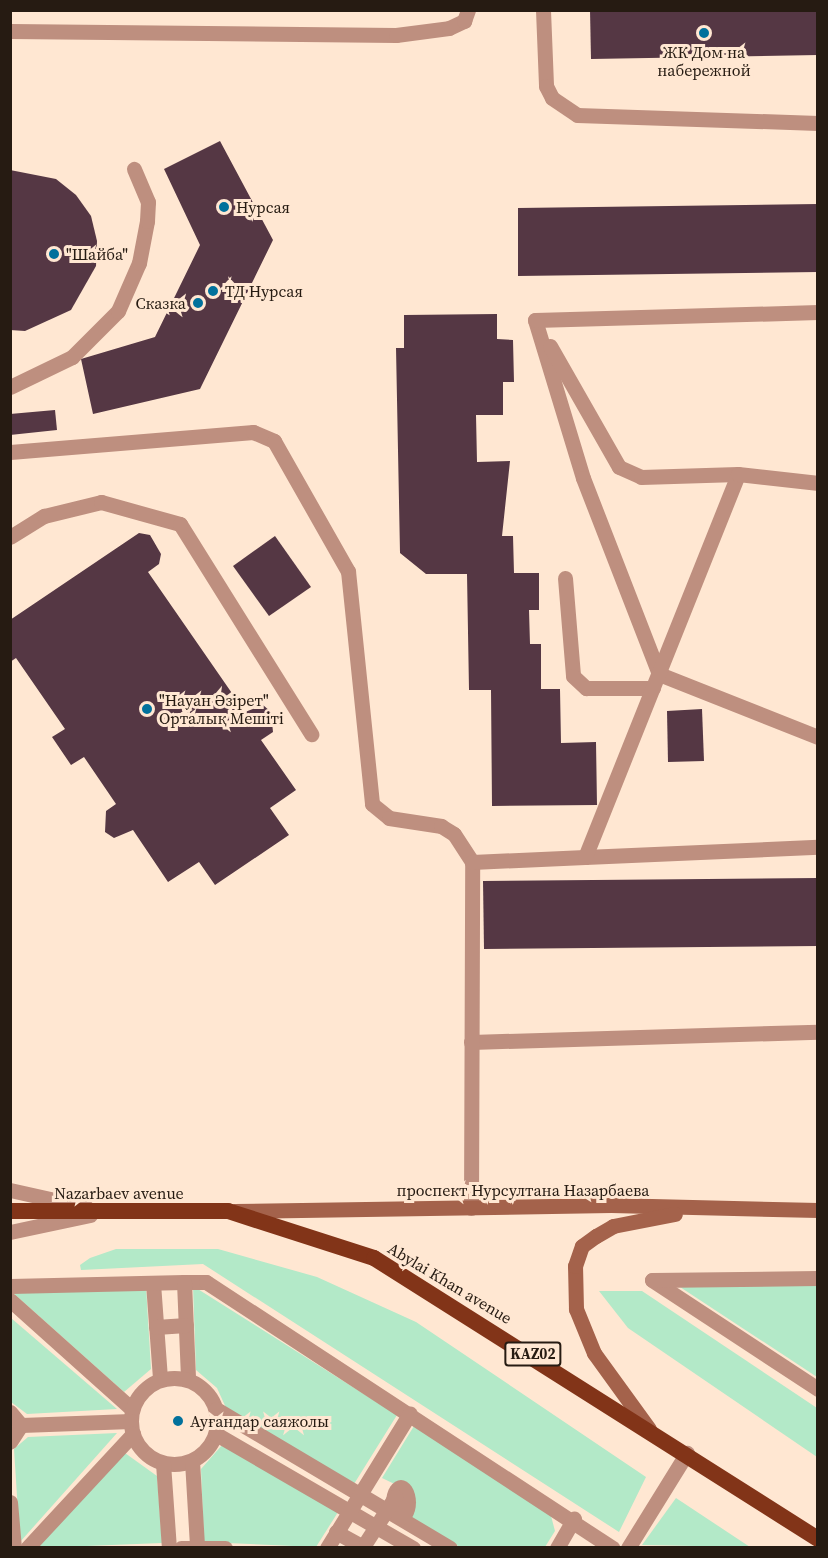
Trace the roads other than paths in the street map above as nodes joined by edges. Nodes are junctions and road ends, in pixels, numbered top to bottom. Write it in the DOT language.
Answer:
graph roads {
  1 [pos="468,10"];
  2 [pos="543,10"];
  3 [pos="10,31"];
  4 [pos="818,123"];
  5 [pos="134,169"];
  6 [pos="818,312"];
  7 [pos="535,320"];
  8 [pos="10,387"];
  9 [pos="10,452"];
  10 [pos="738,474"];
  11 [pos="818,483"];
  12 [pos="10,537"];
  13 [pos="565,578"];
  14 [pos="656,681"];
  15 [pos="311,734"];
  16 [pos="818,736"];
  17 [pos="818,847"];
  18 [pos="585,857"];
  19 [pos="472,862"];
  20 [pos="818,1032"];
  21 [pos="471,1042"];
  22 [pos="10,1190"];
  23 [pos="471,1208"];
  24 [pos="696,1209"];
  25 [pos="818,1210"];
  26 [pos="10,1211"];
  27 [pos="107,1211"];
  28 [pos="228,1211"];
  29 [pos="10,1232"];
  30 [pos="818,1278"];
  31 [pos="184,1282"];
  32 [pos="153,1283"];
  33 [pos="10,1286"];
  34 [pos="10,1300"];
  35 [pos="186,1325"];
  36 [pos="156,1327"];
  37 [pos="160,1379"];
  38 [pos="188,1379"];
  39 [pos="818,1389"];
  40 [pos="216,1409"];
  41 [pos="10,1412"];
  42 [pos="410,1413"];
  43 [pos="132,1421"];
  44 [pos="21,1425"];
  45 [pos="250,1429"];
  46 [pos="650,1429"];
  47 [pos="216,1434"];
  48 [pos="10,1442"];
  49 [pos="279,1446"];
  50 [pos="238,1447"];
  51 [pos="687,1453"];
  52 [pos="192,1461"];
  53 [pos="163,1463"];
  54 [pos="307,1463"];
  55 [pos="269,1464"];
  56 [pos="373,1474"];
  57 [pos="334,1479"];
  58 [pos="297,1480"];
  59 [pos="360,1494"];
  60 [pos="325,1495"];
  61 [pos="392,1498"];
  62 [pos="194,1501"];
  63 [pos="10,1502"];
  64 [pos="166,1503"];
  65 [pos="350,1510"];
  66 [pos="574,1519"];
  67 [pos="376,1525"];
  68 [pos="336,1532"];
  69 [pos="818,1539"];
  70 [pos="428,1542"];
  71 [pos="362,1545"];
  72 [pos="189,1547"];
  73 [pos="14,1548"];
  74 [pos="27,1548"];
  75 [pos="169,1548"];
  76 [pos="225,1548"];
  77 [pos="327,1548"];
  78 [pos="413,1548"];
  79 [pos="450,1548"];
  80 [pos="557,1548"];
  81 [pos="613,1548"];
  82 [pos="628,1548"];
  1 -- 3 [label="street"];
  2 -- 4 [label="street"];
  5 -- 8 [label="street"];
  6 -- 7 [label="street"];
  7 -- 10 [label="street"];
  7 -- 14 [label="street"];
  9 -- 19 [label="street"];
  10 -- 11 [label="street"];
  10 -- 14 [label="street"];
  12 -- 15 [label="street"];
  13 -- 14 [label="street"];
  14 -- 16 [label="street"];
  14 -- 18 [label="street"];
  17 -- 18 [label="street"];
  18 -- 19 [label="street"];
  19 -- 21 [label="street"];
  20 -- 21 [label="street"];
  21 -- 23 [label="street"];
  22 -- 27 [label="street"];
  23 -- 24 [label="main road, проспект Нурсултана Назарбаева"];
  23 -- 28 [label="main road, проспект Нурсултана Назарбаева"];
  24 -- 25 [label="main road, проспект Нурсултана Назарбаева"];
  24 -- 46 [label="main road"];
  26 -- 27 [label="highway, Nazarbaev avenue / KАZ02"];
  27 -- 28 [label="highway, Nazarbaev avenue / KАZ02"];
  27 -- 29 [label="street"];
  28 -- 46 [label="highway, Abylai Khan avenue / KАZ02"];
  30 -- 39 [label="street"];
  31 -- 32 [label="street"];
  31 -- 35 [label="street"];
  31 -- 42 [label="street"];
  32 -- 33 [label="street"];
  32 -- 36 [label="street"];
  34 -- 43 [label="street"];
  35 -- 36 [label="street"];
  35 -- 38 [label="street"];
  36 -- 37 [label="street"];
  37 -- 38 [label="street"];
  37 -- 43 [label="street"];
  38 -- 40 [label="street"];
  40 -- 45 [label="street"];
  40 -- 47 [label="street"];
  41 -- 44 [label="street"];
  42 -- 56 [label="street"];
  42 -- 66 [label="street"];
  43 -- 44 [label="street"];
  43 -- 53 [label="street"];
  43 -- 74 [label="street"];
  44 -- 48 [label="street"];
  45 -- 49 [label="street"];
  45 -- 50 [label="street"];
  46 -- 51 [label="highway, Abylai Khan avenue / KАZ02"];
  47 -- 50 [label="street"];
  47 -- 52 [label="street"];
  49 -- 54 [label="street"];
  49 -- 55 [label="street"];
  50 -- 55 [label="street"];
  51 -- 69 [label="highway, Abylai Khan avenue / KАZ02"];
  51 -- 82 [label="street"];
  52 -- 53 [label="street"];
  52 -- 62 [label="street"];
  53 -- 64 [label="street"];
  54 -- 57 [label="street"];
  54 -- 58 [label="street"];
  55 -- 58 [label="street"];
  56 -- 59 [label="street"];
  56 -- 61 [label="street"];
  57 -- 59 [label="street"];
  57 -- 60 [label="street"];
  58 -- 60 [label="street"];
  59 -- 61 [label="street"];
  59 -- 65 [label="street"];
  60 -- 65 [label="street"];
  61 -- 67 [label="street"];
  61 -- 70 [label="street"];
  62 -- 64 [label="street"];
  62 -- 72 [label="street"];
  63 -- 73 [label="street"];
  64 -- 75 [label="street"];
  65 -- 67 [label="street"];
  65 -- 68 [label="street"];
  66 -- 80 [label="street"];
  66 -- 81 [label="street"];
  67 -- 71 [label="street"];
  67 -- 78 [label="street"];
  68 -- 71 [label="street"];
  68 -- 77 [label="street"];
  70 -- 79 [label="street"];
  72 -- 76 [label="street"];
}
